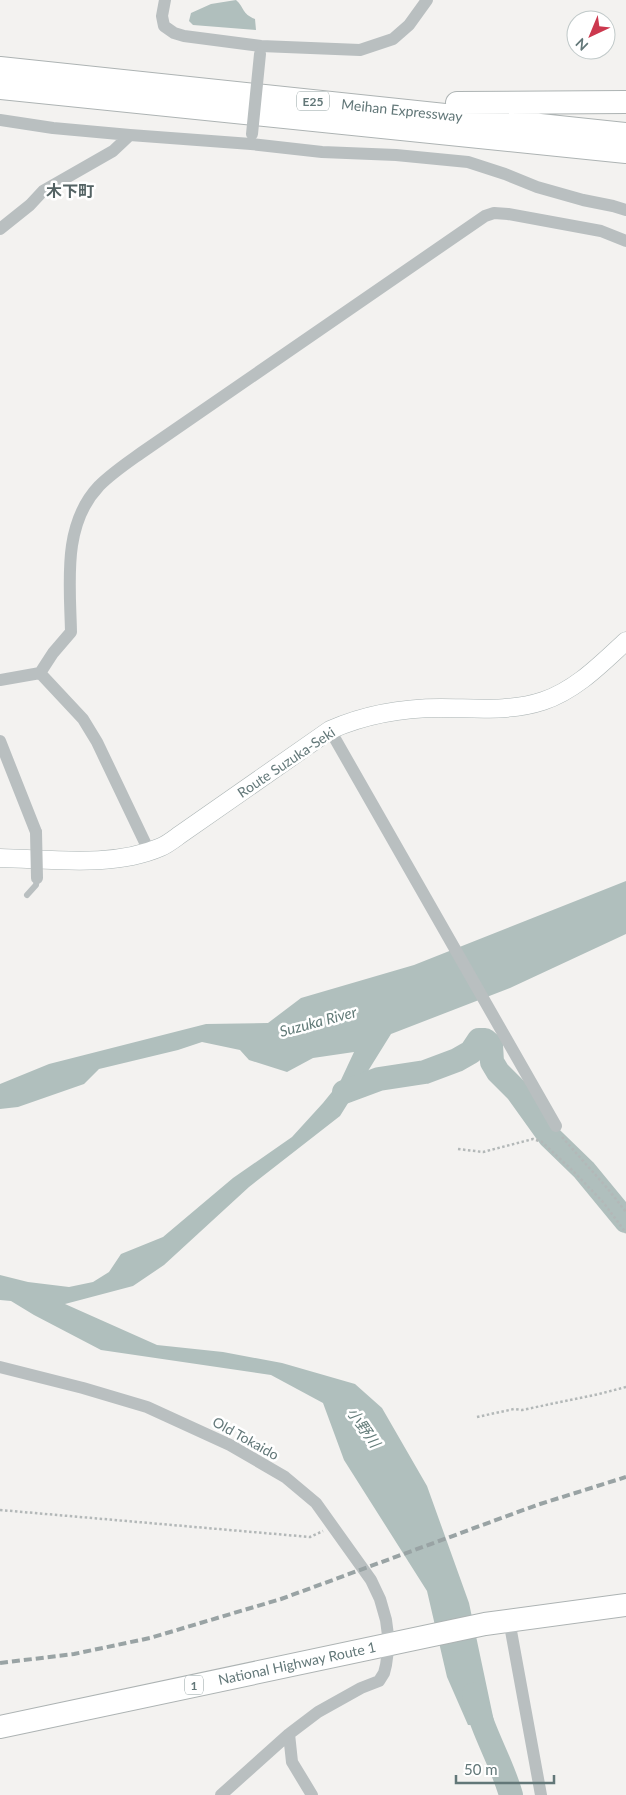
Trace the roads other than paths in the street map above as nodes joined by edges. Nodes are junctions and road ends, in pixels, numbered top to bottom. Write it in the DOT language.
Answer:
graph roads {
  1 [pos="165,0"];
  2 [pos="428,0"];
  3 [pos="260,50"];
  4 [pos="0,68"];
  5 [pos="0,88"];
  6 [pos="626,102"];
  7 [pos="334,103"];
  8 [pos="0,120"];
  9 [pos="626,134"];
  10 [pos="130,135"];
  11 [pos="252,139"];
  12 [pos="626,152"];
  13 [pos="626,210"];
  14 [pos="0,229"];
  15 [pos="626,241"];
  16 [pos="626,641"];
  17 [pos="40,673"];
  18 [pos="0,680"];
  19 [pos="330,730"];
  20 [pos="0,741"];
  21 [pos="149,851"];
  22 [pos="0,858"];
  23 [pos="37,878"];
  24 [pos="26,895"];
  25 [pos="556,1126"];
  26 [pos="0,1367"];
  27 [pos="626,1606"];
  28 [pos="509,1620"];
  29 [pos="397,1641"];
  30 [pos="0,1726"];
  31 [pos="289,1734"];
  32 [pos="221,1795"];
  33 [pos="312,1795"];
  34 [pos="541,1795"];
  1 -- 3 [label="street"];
  2 -- 3 [label="street"];
  3 -- 11 [label="street, bridge"];
  4 -- 7 [label="highway, Meihan Expressway / E25"];
  5 -- 12 [label="highway, Meihan Expressway / E25"];
  6 -- 7 [label="highway"];
  7 -- 9 [label="highway, Meihan Expressway / E25"];
  8 -- 10 [label="street"];
  10 -- 11 [label="street"];
  10 -- 14 [label="street"];
  11 -- 13 [label="street"];
  15 -- 17 [label="street"];
  16 -- 19 [label="main road, Route Suzuka-Seki"];
  17 -- 18 [label="street"];
  17 -- 21 [label="street"];
  19 -- 21 [label="main road, Route Suzuka-Seki"];
  19 -- 25 [label="street"];
  20 -- 23 [label="street, bridge"];
  21 -- 22 [label="main road, Route Suzuka-Seki"];
  23 -- 24 [label="lane"];
  26 -- 29 [label="street, Old Tokaido"];
  27 -- 28 [label="highway, National Highway Route 1 / 1"];
  28 -- 29 [label="highway, National Highway Route 1 / 1"];
  28 -- 34 [label="street"];
  29 -- 30 [label="highway, National Highway Route 1 / 1"];
  29 -- 31 [label="street, Old Tokaido"];
  31 -- 32 [label="street, Old Tokaido"];
  31 -- 33 [label="street"];
}
